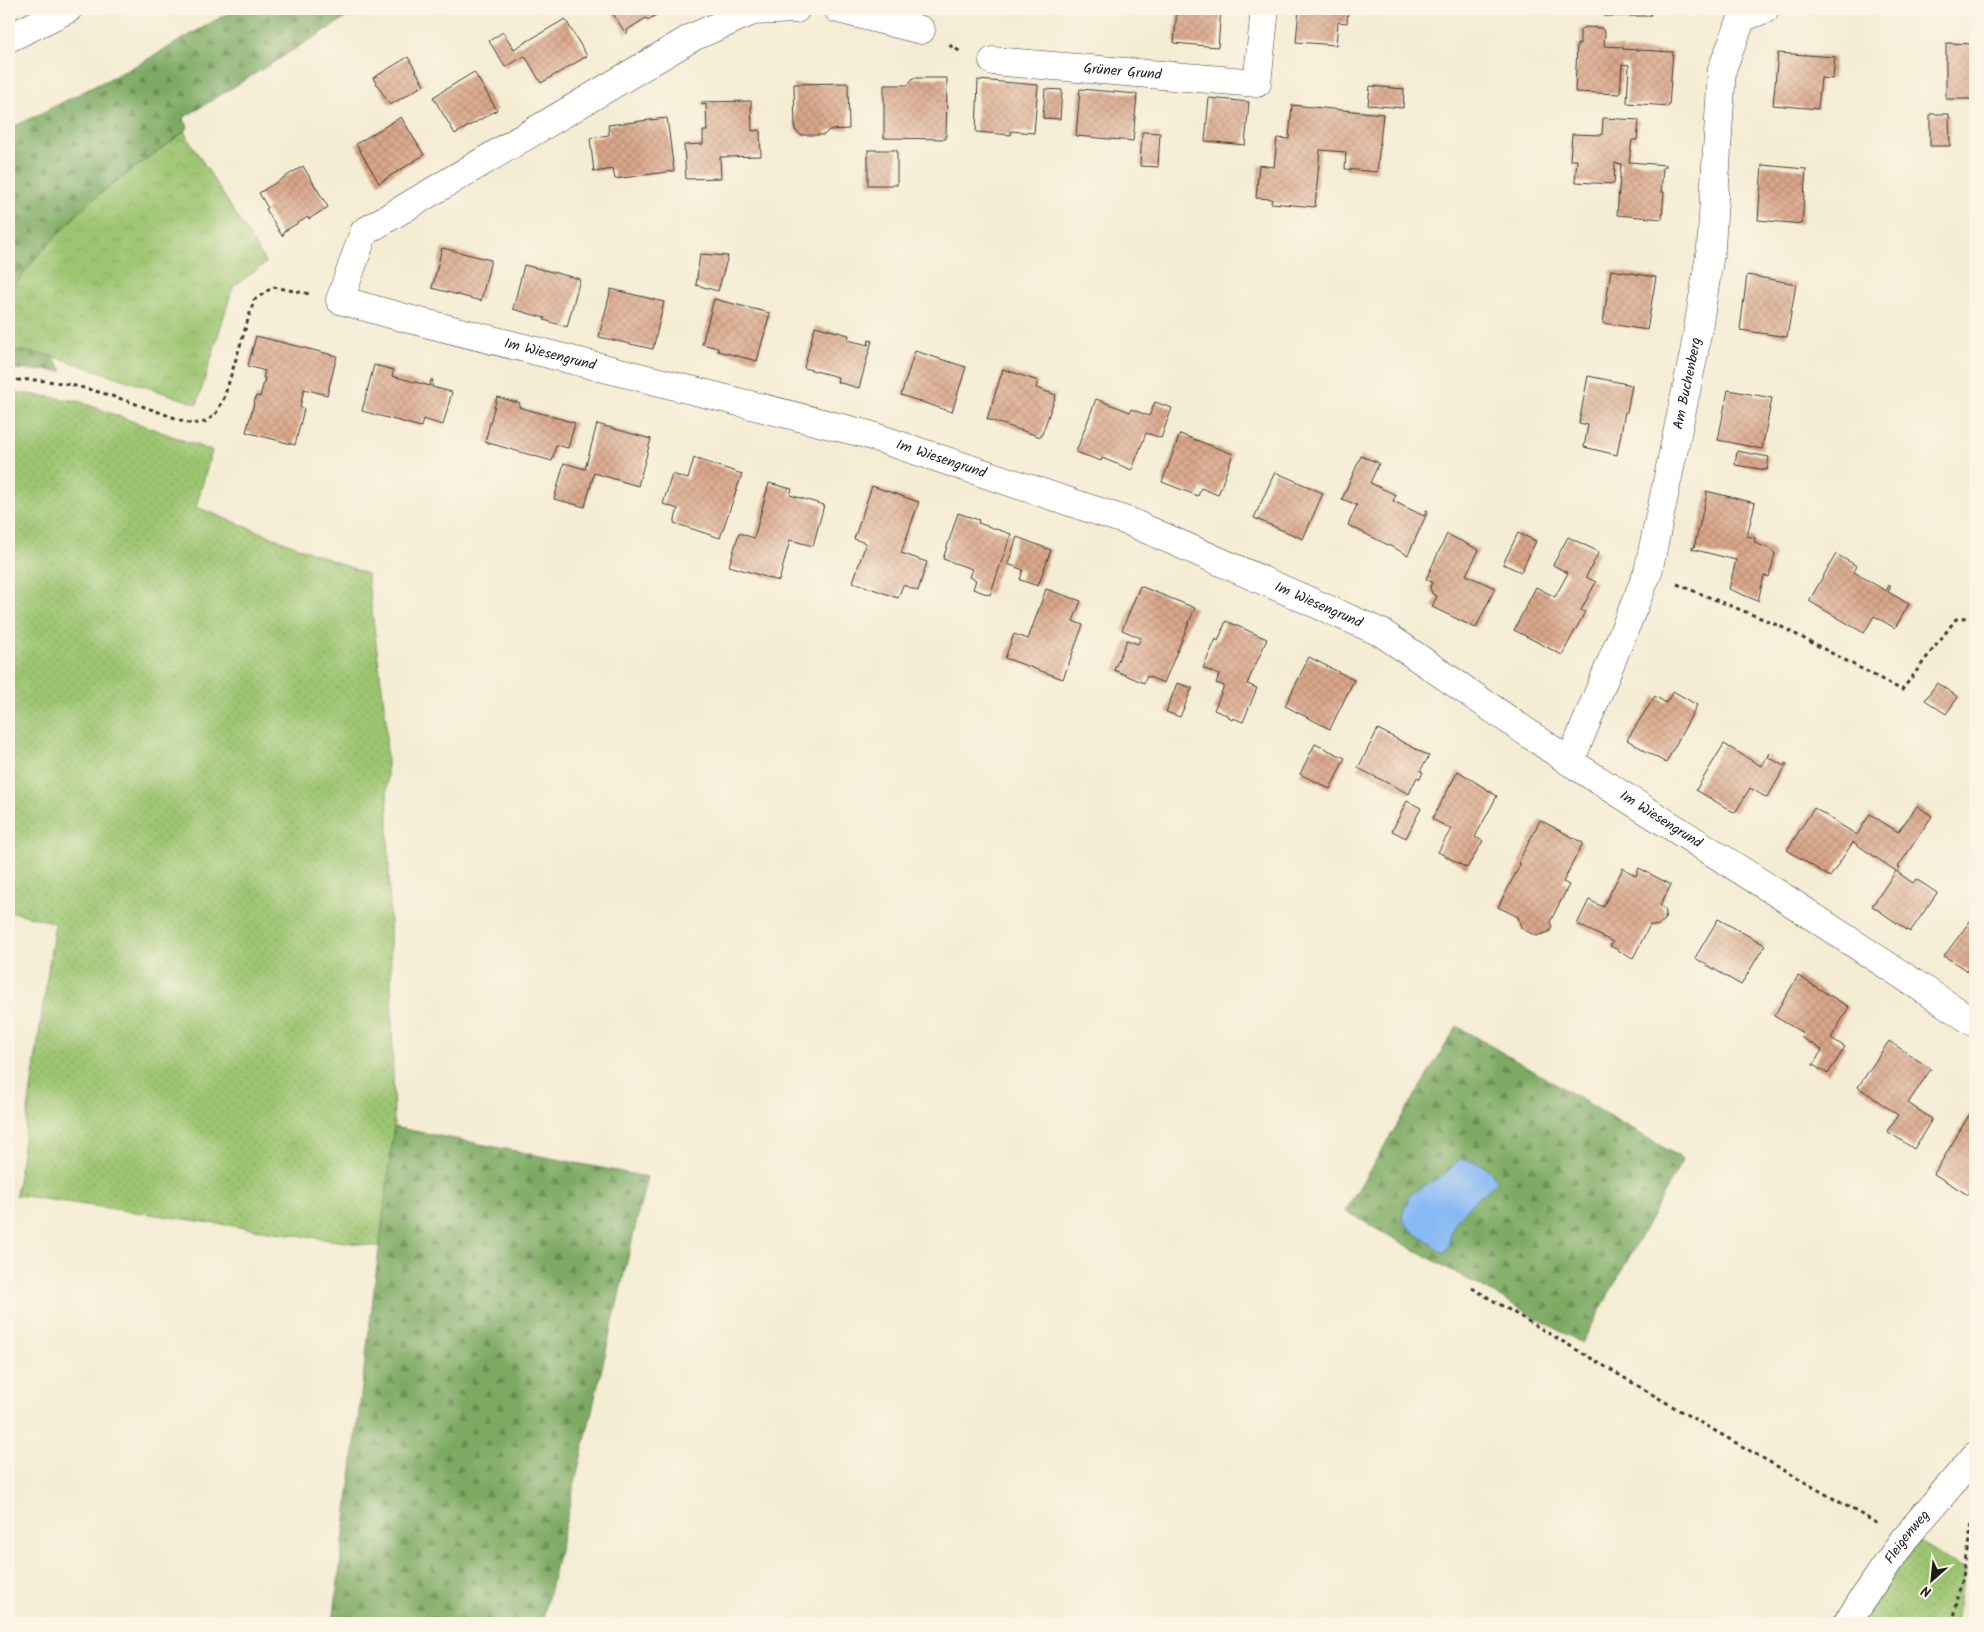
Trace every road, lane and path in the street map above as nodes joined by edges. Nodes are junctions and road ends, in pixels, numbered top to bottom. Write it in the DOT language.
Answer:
graph roads {
  1 [pos="68,9"];
  2 [pos="796,9"];
  3 [pos="838,9"];
  4 [pos="1265,9"];
  5 [pos="1765,9"];
  6 [pos="921,30"];
  7 [pos="9,38"];
  8 [pos="992,61"];
  9 [pos="340,300"];
  10 [pos="9,381"];
  11 [pos="1648,572"];
  12 [pos="1975,616"];
  13 [pos="1570,762"];
  14 [pos="1975,1023"];
  15 [pos="1472,1288"];
  16 [pos="1975,1456"];
  17 [pos="1975,1510"];
  18 [pos="1904,1539"];
  19 [pos="1847,1623"];
  20 [pos="1953,1623"];
  1 -- 7 [label="street"];
  2 -- 9 [label="street"];
  3 -- 6 [label="street"];
  4 -- 8 [label="street, Grüner Grund"];
  5 -- 11 [label="street, Am Buchenberg"];
  6 -- 8 [label="path"];
  9 -- 10 [label="path"];
  9 -- 13 [label="street, Im Wiesengrund"];
  11 -- 12 [label="path"];
  11 -- 13 [label="street, Am Buchenberg"];
  13 -- 14 [label="street, Im Wiesengrund"];
  15 -- 18 [label="path"];
  16 -- 18 [label="street, Fleigenweg"];
  17 -- 20 [label="path"];
  18 -- 19 [label="street, Fleigenweg"];
}
